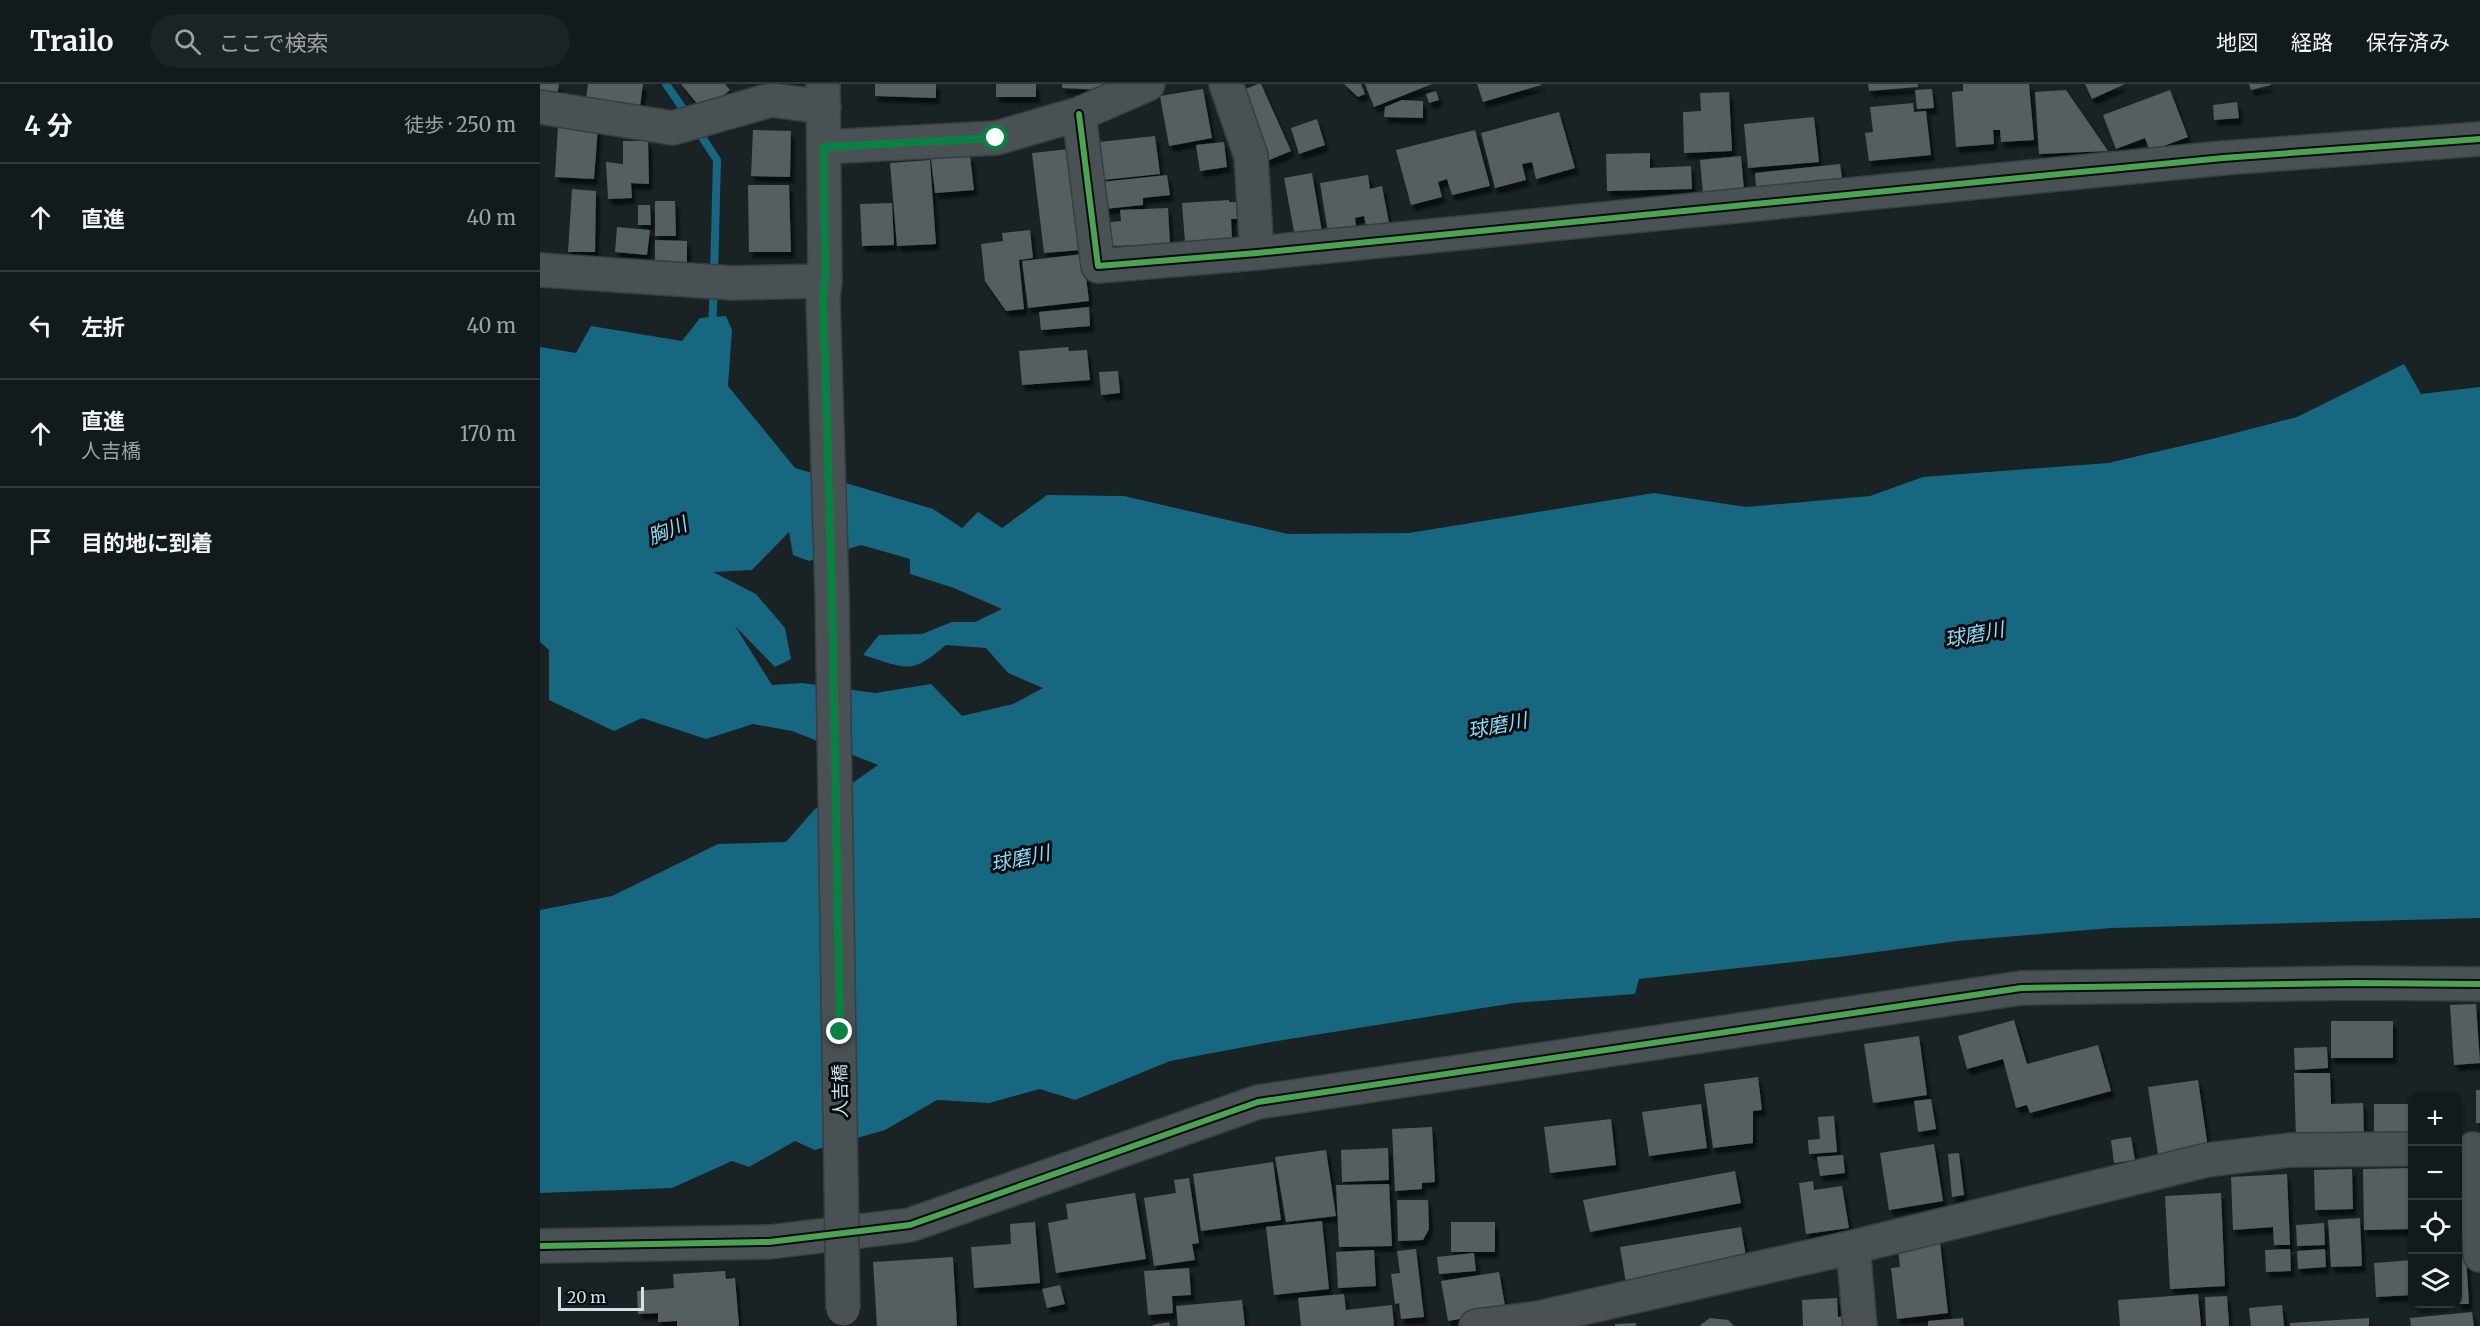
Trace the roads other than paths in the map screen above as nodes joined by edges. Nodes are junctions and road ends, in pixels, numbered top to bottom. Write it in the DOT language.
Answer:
graph roads {
  1 [pos="1148,84"];
  2 [pos="1226,84"];
  3 [pos="824,96"];
  4 [pos="540,107"];
  5 [pos="1079,114"];
  6 [pos="2480,140"];
  7 [pos="824,147"];
  8 [pos="1257,253"];
  9 [pos="540,270"];
  10 [pos="824,289"];
  11 [pos="2480,984"];
  12 [pos="2408,1149"];
  13 [pos="2470,1149"];
  14 [pos="540,1246"];
  15 [pos="1853,1246"];
  16 [pos="2480,1255"];
  17 [pos="843,1318"];
  18 [pos="1538,1322"];
  19 [pos="1476,1326"];
  20 [pos="1860,1326"];
  1 -- 5 [label="street"];
  2 -- 8 [label="street"];
  3 -- 4 [label="street"];
  3 -- 7 [label="street, 人吉橋"];
  5 -- 7 [label="street"];
  5 -- 8 [label="street"];
  6 -- 8 [label="street"];
  7 -- 10 [label="street, 人吉橋"];
  9 -- 10 [label="street"];
  10 -- 17 [label="street, 人吉橋, bridge"];
  11 -- 14 [label="street"];
  12 -- 15 [label="street"];
  13 -- 16 [label="street"];
  15 -- 18 [label="street"];
  15 -- 20 [label="street"];
  18 -- 19 [label="street"];
}
